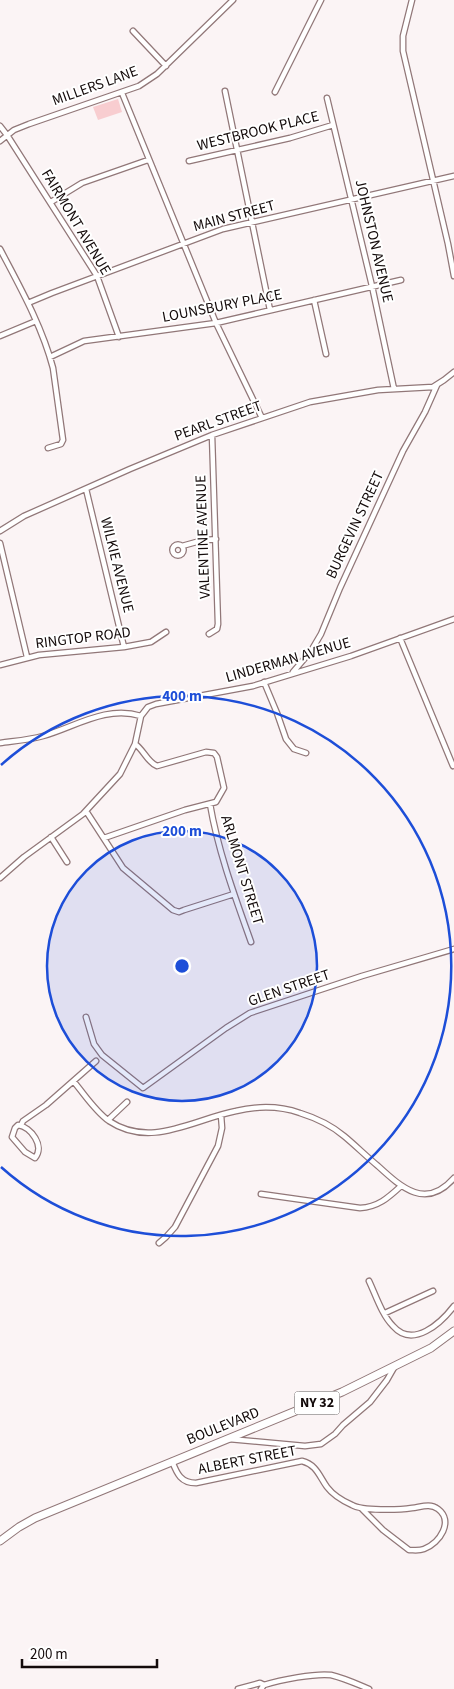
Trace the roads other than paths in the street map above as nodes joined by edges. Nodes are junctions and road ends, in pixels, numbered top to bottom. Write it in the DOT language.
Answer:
graph roads {
  1 [pos="231,0"];
  2 [pos="322,0"];
  3 [pos="412,0"];
  4 [pos="133,32"];
  5 [pos="166,66"];
  6 [pos="225,91"];
  7 [pos="275,92"];
  8 [pos="122,93"];
  9 [pos="327,98"];
  10 [pos="333,125"];
  11 [pos="0,126"];
  12 [pos="7,135"];
  13 [pos="0,141"];
  14 [pos="237,150"];
  15 [pos="148,160"];
  16 [pos="189,161"];
  17 [pos="454,176"];
  18 [pos="432,181"];
  19 [pos="351,200"];
  20 [pos="51,202"];
  21 [pos="252,222"];
  22 [pos="451,243"];
  23 [pos="183,244"];
  24 [pos="0,249"];
  25 [pos="97,276"];
  26 [pos="454,276"];
  27 [pos="401,280"];
  28 [pos="372,286"];
  29 [pos="314,300"];
  30 [pos="28,303"];
  31 [pos="270,310"];
  32 [pos="36,321"];
  33 [pos="216,323"];
  34 [pos="0,336"];
  35 [pos="119,337"];
  36 [pos="326,354"];
  37 [pos="50,356"];
  38 [pos="454,372"];
  39 [pos="437,384"];
  40 [pos="394,389"];
  41 [pos="262,418"];
  42 [pos="212,435"];
  43 [pos="48,448"];
  44 [pos="86,489"];
  45 [pos="0,531"];
  46 [pos="216,539"];
  47 [pos="0,543"];
  48 [pos="182,546"];
  49 [pos="454,619"];
  50 [pos="166,632"];
  51 [pos="208,634"];
  52 [pos="400,638"];
  53 [pos="124,647"];
  54 [pos="27,657"];
  55 [pos="0,665"];
  56 [pos="292,673"];
  57 [pos="264,682"];
  58 [pos="141,716"];
  59 [pos="0,742"];
  60 [pos="135,744"];
  61 [pos="306,753"];
  62 [pos="453,766"];
  63 [pos="210,804"];
  64 [pos="86,811"];
  65 [pos="51,837"];
  66 [pos="104,838"];
  67 [pos="67,862"];
  68 [pos="0,878"];
  69 [pos="234,894"];
  70 [pos="251,942"];
  71 [pos="454,949"];
  72 [pos="86,1017"];
  73 [pos="96,1061"];
  74 [pos="74,1082"];
  75 [pos="127,1102"];
  76 [pos="221,1115"];
  77 [pos="108,1120"];
  78 [pos="21,1125"];
  79 [pos="454,1178"];
  80 [pos="400,1186"];
  81 [pos="261,1194"];
  82 [pos="159,1243"];
  83 [pos="369,1282"];
  84 [pos="433,1291"];
  85 [pos="454,1306"];
  86 [pos="385,1313"];
  87 [pos="454,1331"];
  88 [pos="395,1366"];
  89 [pos="228,1438"];
  90 [pos="172,1461"];
  91 [pos="362,1509"];
  92 [pos="0,1541"];
  93 [pos="263,1687"];
  94 [pos="238,1689"];
  95 [pos="369,1689"];
  1 -- 5 [label="street, MILLERS LANE"];
  2 -- 7 [label="street"];
  3 -- 18 [label="street"];
  4 -- 5 [label="street"];
  5 -- 8 [label="street, MILLERS LANE"];
  6 -- 14 [label="street"];
  8 -- 12 [label="street, MILLERS LANE"];
  8 -- 15 [label="street"];
  9 -- 10 [label="street, JOHNSTON AVENUE"];
  10 -- 14 [label="street, WESTBROOK PLACE"];
  10 -- 19 [label="street, JOHNSTON AVENUE"];
  11 -- 12 [label="street, FAIRMONT AVENUE"];
  12 -- 13 [label="street, MILLERS LANE"];
  12 -- 20 [label="street, FAIRMONT AVENUE"];
  14 -- 16 [label="street, WESTBROOK PLACE"];
  14 -- 21 [label="street"];
  15 -- 20 [label="street"];
  15 -- 23 [label="street"];
  17 -- 18 [label="street, MAIN STREET"];
  18 -- 19 [label="street, MAIN STREET"];
  18 -- 22 [label="street"];
  19 -- 21 [label="street, MAIN STREET"];
  19 -- 28 [label="street, JOHNSTON AVENUE"];
  20 -- 25 [label="street, FAIRMONT AVENUE"];
  21 -- 23 [label="street, MAIN STREET"];
  21 -- 31 [label="street"];
  22 -- 26 [label="street"];
  23 -- 25 [label="street, MAIN STREET"];
  23 -- 33 [label="street"];
  24 -- 30 [label="street"];
  25 -- 30 [label="street, MAIN STREET"];
  25 -- 35 [label="street, FAIRMONT AVENUE"];
  27 -- 28 [label="street, LOUNSBURY PLACE"];
  28 -- 29 [label="street, LOUNSBURY PLACE"];
  28 -- 40 [label="street, JOHNSTON AVENUE"];
  29 -- 31 [label="street, LOUNSBURY PLACE"];
  29 -- 36 [label="street"];
  30 -- 32 [label="street"];
  31 -- 33 [label="street, LOUNSBURY PLACE"];
  32 -- 34 [label="street"];
  32 -- 37 [label="street"];
  33 -- 35 [label="street, LOUNSBURY PLACE"];
  33 -- 41 [label="street"];
  35 -- 37 [label="street, LOUNSBURY PLACE"];
  37 -- 43 [label="street"];
  38 -- 39 [label="street, PEARL STREET"];
  39 -- 40 [label="street, PEARL STREET"];
  39 -- 56 [label="street, BURGEVIN STREET"];
  40 -- 41 [label="street, PEARL STREET"];
  41 -- 42 [label="street, PEARL STREET"];
  42 -- 44 [label="street, PEARL STREET"];
  42 -- 46 [label="street, VALENTINE AVENUE"];
  44 -- 45 [label="street, PEARL STREET"];
  44 -- 53 [label="street, WILKIE AVENUE"];
  46 -- 48 [label="street"];
  46 -- 51 [label="street, VALENTINE AVENUE"];
  47 -- 54 [label="street"];
  49 -- 52 [label="street, LINDERMAN AVENUE"];
  50 -- 53 [label="street, RINGTOP ROAD"];
  52 -- 56 [label="street, LINDERMAN AVENUE"];
  52 -- 62 [label="street"];
  53 -- 54 [label="street, RINGTOP ROAD"];
  54 -- 55 [label="street, RINGTOP ROAD"];
  56 -- 57 [label="street, LINDERMAN AVENUE"];
  57 -- 58 [label="street, LINDERMAN AVENUE"];
  57 -- 61 [label="street"];
  58 -- 59 [label="street"];
  58 -- 60 [label="street"];
  60 -- 63 [label="street"];
  60 -- 64 [label="street"];
  63 -- 66 [label="street"];
  63 -- 69 [label="street, ARLMONT STREET"];
  64 -- 65 [label="street"];
  64 -- 66 [label="street"];
  65 -- 67 [label="street"];
  65 -- 68 [label="street"];
  66 -- 69 [label="street"];
  69 -- 70 [label="street, ARLMONT STREET"];
  71 -- 72 [label="street, GLEN STREET"];
  73 -- 74 [label="street"];
  74 -- 77 [label="street"];
  74 -- 78 [label="street"];
  75 -- 77 [label="street"];
  76 -- 77 [label="street"];
  76 -- 80 [label="street"];
  76 -- 82 [label="street"];
  78 -- 78 [label="street"];
  79 -- 80 [label="street"];
  80 -- 81 [label="street"];
  83 -- 86 [label="street"];
  84 -- 86 [label="street"];
  85 -- 86 [label="street"];
  87 -- 88 [label="main road, BOULEVARD / NY 32"];
  88 -- 89 [label="main road, BOULEVARD / NY 32"];
  88 -- 89 [label="street"];
  89 -- 90 [label="main road, BOULEVARD / NY 32"];
  90 -- 91 [label="street, ALBERT STREET"];
  90 -- 92 [label="main road, BOULEVARD / NY 32"];
  91 -- 91 [label="street"];
  93 -- 94 [label="street"];
  93 -- 95 [label="street"];
}
